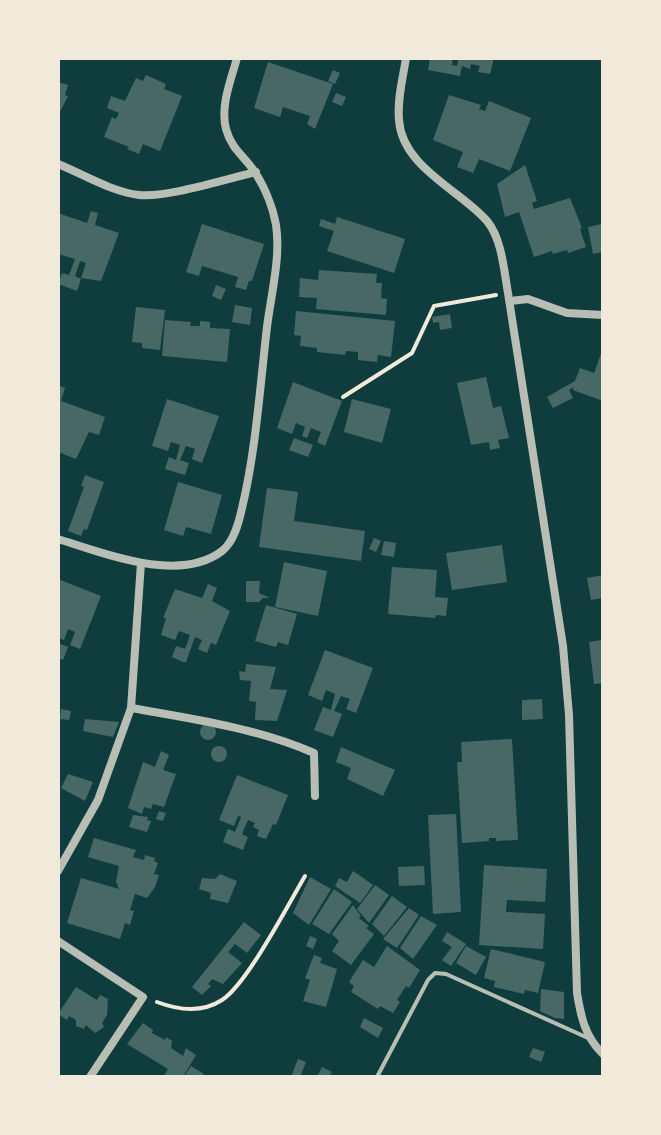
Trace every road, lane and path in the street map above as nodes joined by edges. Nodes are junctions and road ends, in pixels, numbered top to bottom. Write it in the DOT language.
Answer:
graph roads {
  1 [pos="237,58"];
  2 [pos="406,58"];
  3 [pos="58,164"];
  4 [pos="256,172"];
  5 [pos="509,297"];
  6 [pos="603,315"];
  7 [pos="343,397"];
  8 [pos="58,539"];
  9 [pos="141,563"];
  10 [pos="131,708"];
  11 [pos="315,796"];
  12 [pos="58,871"];
  13 [pos="305,876"];
  14 [pos="58,941"];
  15 [pos="143,997"];
  16 [pos="589,1038"];
  17 [pos="603,1054"];
  18 [pos="90,1077"];
  19 [pos="377,1077"];
  1 -- 4 [label="street"];
  2 -- 5 [label="street"];
  3 -- 4 [label="street"];
  4 -- 9 [label="street"];
  5 -- 6 [label="street"];
  5 -- 7 [label="path"];
  5 -- 16 [label="street"];
  8 -- 9 [label="street"];
  9 -- 10 [label="street"];
  10 -- 11 [label="street"];
  10 -- 12 [label="street"];
  13 -- 15 [label="path"];
  14 -- 15 [label="street"];
  15 -- 18 [label="street"];
  16 -- 17 [label="street"];
  16 -- 19 [label="lane"];
}
